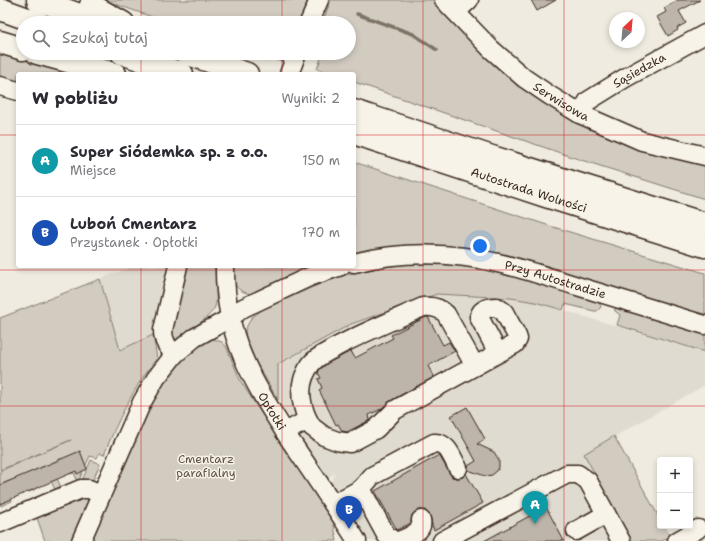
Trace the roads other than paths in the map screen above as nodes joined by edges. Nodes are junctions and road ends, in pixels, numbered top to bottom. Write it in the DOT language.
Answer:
graph roads {
  1 [pos="38,0"];
  2 [pos="83,0"];
  3 [pos="319,0"];
  4 [pos="469,0"];
  5 [pos="450,6"];
  6 [pos="0,9"];
  7 [pos="20,16"];
  8 [pos="83,16"];
  9 [pos="111,16"];
  10 [pos="312,16"];
  11 [pos="705,34"];
  12 [pos="0,42"];
  13 [pos="16,47"];
  14 [pos="63,60"];
  15 [pos="142,60"];
  16 [pos="206,60"];
  17 [pos="294,60"];
  18 [pos="108,72"];
  19 [pos="176,72"];
  20 [pos="240,72"];
  21 [pos="289,72"];
  22 [pos="0,86"];
  23 [pos="16,90"];
  24 [pos="356,112"];
  25 [pos="580,114"];
  26 [pos="356,134"];
  27 [pos="705,156"];
  28 [pos="705,224"];
  29 [pos="705,246"];
  30 [pos="356,263"];
  31 [pos="178,268"];
  32 [pos="225,268"];
  33 [pos="336,268"];
  34 [pos="230,318"];
  35 [pos="705,324"];
  36 [pos="498,353"];
  37 [pos="175,354"];
  38 [pos="474,366"];
  39 [pos="308,420"];
  40 [pos="285,432"];
  41 [pos="458,468"];
  42 [pos="362,489"];
  43 [pos="101,494"];
  44 [pos="333,504"];
  45 [pos="606,514"];
  46 [pos="421,520"];
  47 [pos="0,524"];
  48 [pos="698,529"];
  49 [pos="576,531"];
  50 [pos="353,540"];
  51 [pos="81,541"];
  52 [pos="394,541"];
  53 [pos="399,541"];
  54 [pos="442,541"];
  55 [pos="621,541"];
  56 [pos="677,541"];
  1 -- 8 [label="highway"];
  2 -- 9 [label="highway"];
  3 -- 10 [label="street"];
  4 -- 5 [label="street"];
  5 -- 25 [label="street, Serwisowa"];
  6 -- 7 [label="highway"];
  11 -- 25 [label="street, Sąsiedzka"];
  12 -- 13 [label="highway"];
  14 -- 18 [label="highway"];
  15 -- 19 [label="highway"];
  16 -- 20 [label="highway"];
  17 -- 21 [label="street"];
  22 -- 23 [label="street"];
  24 -- 28 [label="highway"];
  25 -- 27 [label="street, Serwisowa"];
  26 -- 29 [label="highway, Autostrada Wolności"];
  30 -- 35 [label="street, Przy Autostradzie"];
  31 -- 37 [label="street"];
  32 -- 34 [label="street, Opłotki"];
  33 -- 34 [label="street"];
  34 -- 37 [label="street"];
  34 -- 40 [label="street, Opłotki"];
  36 -- 38 [label="street"];
  37 -- 43 [label="street"];
  38 -- 39 [label="street"];
  38 -- 39 [label="street"];
  39 -- 40 [label="street"];
  40 -- 44 [label="street, Opłotki"];
  41 -- 42 [label="street"];
  42 -- 44 [label="street"];
  42 -- 52 [label="street"];
  43 -- 47 [label="street"];
  43 -- 51 [label="street"];
  44 -- 50 [label="street, Opłotki"];
  45 -- 49 [label="street"];
  45 -- 54 [label="street"];
  45 -- 55 [label="street"];
  46 -- 53 [label="street"];
  48 -- 56 [label="street"];
}
